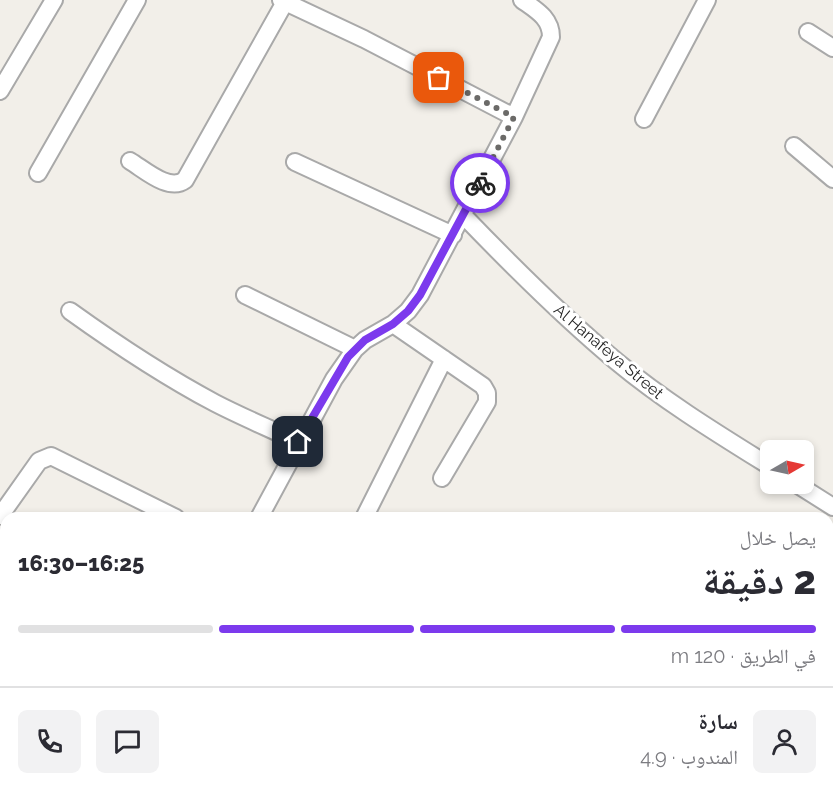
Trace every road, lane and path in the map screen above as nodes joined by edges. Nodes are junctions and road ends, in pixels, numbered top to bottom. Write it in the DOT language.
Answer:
graph roads {
  1 [pos="54,0"];
  2 [pos="137,0"];
  3 [pos="522,0"];
  4 [pos="707,0"];
  5 [pos="283,1"];
  6 [pos="808,32"];
  7 [pos="833,48"];
  8 [pos="0,91"];
  9 [pos="514,117"];
  10 [pos="644,119"];
  11 [pos="794,146"];
  12 [pos="130,161"];
  13 [pos="295,162"];
  14 [pos="38,172"];
  15 [pos="833,179"];
  16 [pos="463,215"];
  17 [pos="453,235"];
  18 [pos="245,295"];
  19 [pos="70,311"];
  20 [pos="393,324"];
  21 [pos="355,349"];
  22 [pos="444,358"];
  23 [pos="298,442"];
  24 [pos="760,461"];
  25 [pos="442,478"];
  26 [pos="812,494"];
  27 [pos="833,507"];
  28 [pos="5,511"];
  29 [pos="164,512"];
  30 [pos="262,512"];
  31 [pos="367,512"];
  1 -- 8 [label="street"];
  2 -- 14 [label="street"];
  3 -- 9 [label="street"];
  4 -- 10 [label="street"];
  5 -- 9 [label="street"];
  5 -- 12 [label="street"];
  6 -- 7 [label="street"];
  9 -- 16 [label="street"];
  11 -- 15 [label="street"];
  13 -- 17 [label="street"];
  16 -- 17 [label="street"];
  16 -- 24 [label="street, Al Hanafeya Street"];
  17 -- 20 [label="street"];
  18 -- 21 [label="street"];
  19 -- 23 [label="street"];
  20 -- 21 [label="street"];
  20 -- 22 [label="street"];
  21 -- 23 [label="street"];
  22 -- 25 [label="street"];
  22 -- 31 [label="street"];
  23 -- 30 [label="street"];
  26 -- 27 [label="street"];
  28 -- 29 [label="street"];
}
